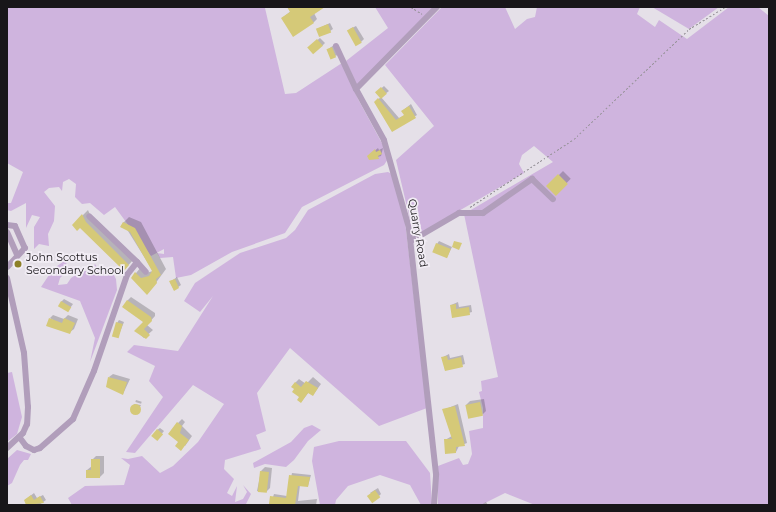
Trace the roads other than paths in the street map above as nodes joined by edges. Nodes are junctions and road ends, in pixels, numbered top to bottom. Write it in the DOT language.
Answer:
graph roads {
  1 [pos="437,7"];
  2 [pos="336,46"];
  3 [pos="356,89"];
  4 [pos="552,199"];
  5 [pos="89,216"];
  6 [pos="7,225"];
  7 [pos="7,232"];
  8 [pos="411,241"];
  9 [pos="17,254"];
  10 [pos="137,262"];
  11 [pos="7,267"];
  12 [pos="146,272"];
  13 [pos="7,278"];
  14 [pos="20,438"];
  15 [pos="7,448"];
  16 [pos="434,505"];
  1 -- 3 [label="street"];
  2 -- 3 [label="street, Quarry Road"];
  3 -- 8 [label="street, Quarry Road"];
  4 -- 8 [label="street"];
  5 -- 10 [label="street"];
  6 -- 9 [label="street"];
  7 -- 9 [label="street"];
  8 -- 16 [label="street, Quarry Road"];
  9 -- 11 [label="street"];
  10 -- 12 [label="street"];
  10 -- 14 [label="street"];
  13 -- 14 [label="street"];
  14 -- 15 [label="street"];
}
